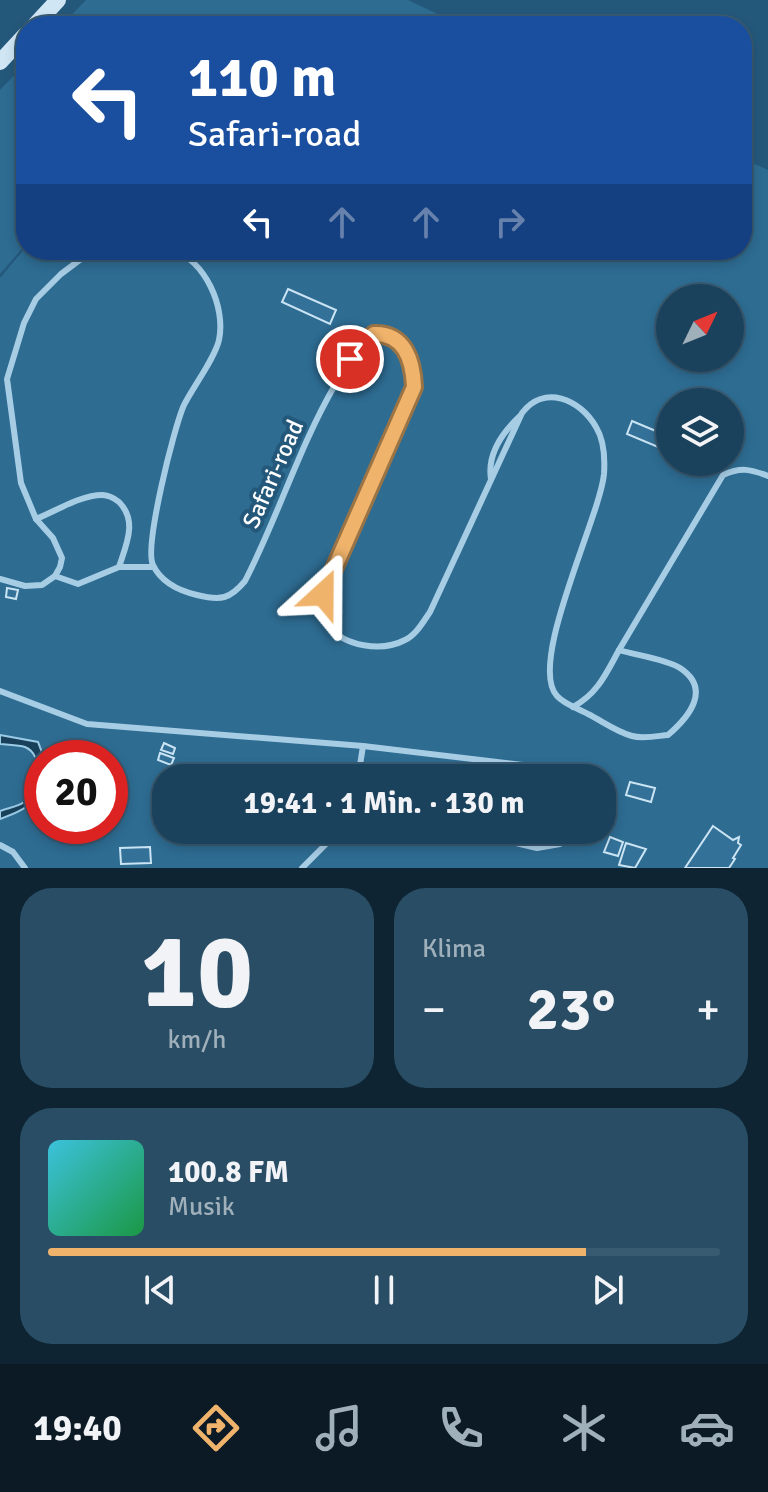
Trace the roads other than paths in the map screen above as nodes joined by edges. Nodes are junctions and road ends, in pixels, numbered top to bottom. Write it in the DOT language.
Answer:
graph roads {
  1 [pos="58,0"];
  2 [pos="43,16"];
  3 [pos="16,45"];
  4 [pos="0,62"];
  5 [pos="80,260"];
  6 [pos="189,260"];
  7 [pos="768,476"];
  8 [pos="36,519"];
  9 [pos="119,567"];
  10 [pos="153,567"];
  11 [pos="55,576"];
  12 [pos="0,579"];
  13 [pos="619,650"];
  14 [pos="0,691"];
  15 [pos="573,707"];
  16 [pos="363,746"];
  17 [pos="360,764"];
  18 [pos="515,764"];
  19 [pos="326,844"];
  20 [pos="520,844"];
  21 [pos="560,844"];
  22 [pos="0,845"];
  23 [pos="25,868"];
  24 [pos="302,868"];
  1 -- 2 [label="main road"];
  3 -- 4 [label="main road"];
  5 -- 8 [label="lane"];
  6 -- 10 [label="lane"];
  7 -- 13 [label="lane"];
  8 -- 9 [label="lane"];
  8 -- 11 [label="lane"];
  9 -- 10 [label="lane"];
  9 -- 11 [label="lane"];
  10 -- 15 [label="lane, Safari-road"];
  11 -- 12 [label="lane"];
  13 -- 15 [label="lane"];
  13 -- 15 [label="lane, Safari-road"];
  14 -- 16 [label="lane"];
  16 -- 17 [label="lane"];
  16 -- 18 [label="lane"];
  19 -- 24 [label="lane"];
  20 -- 21 [label="lane"];
  22 -- 23 [label="lane"];
}
